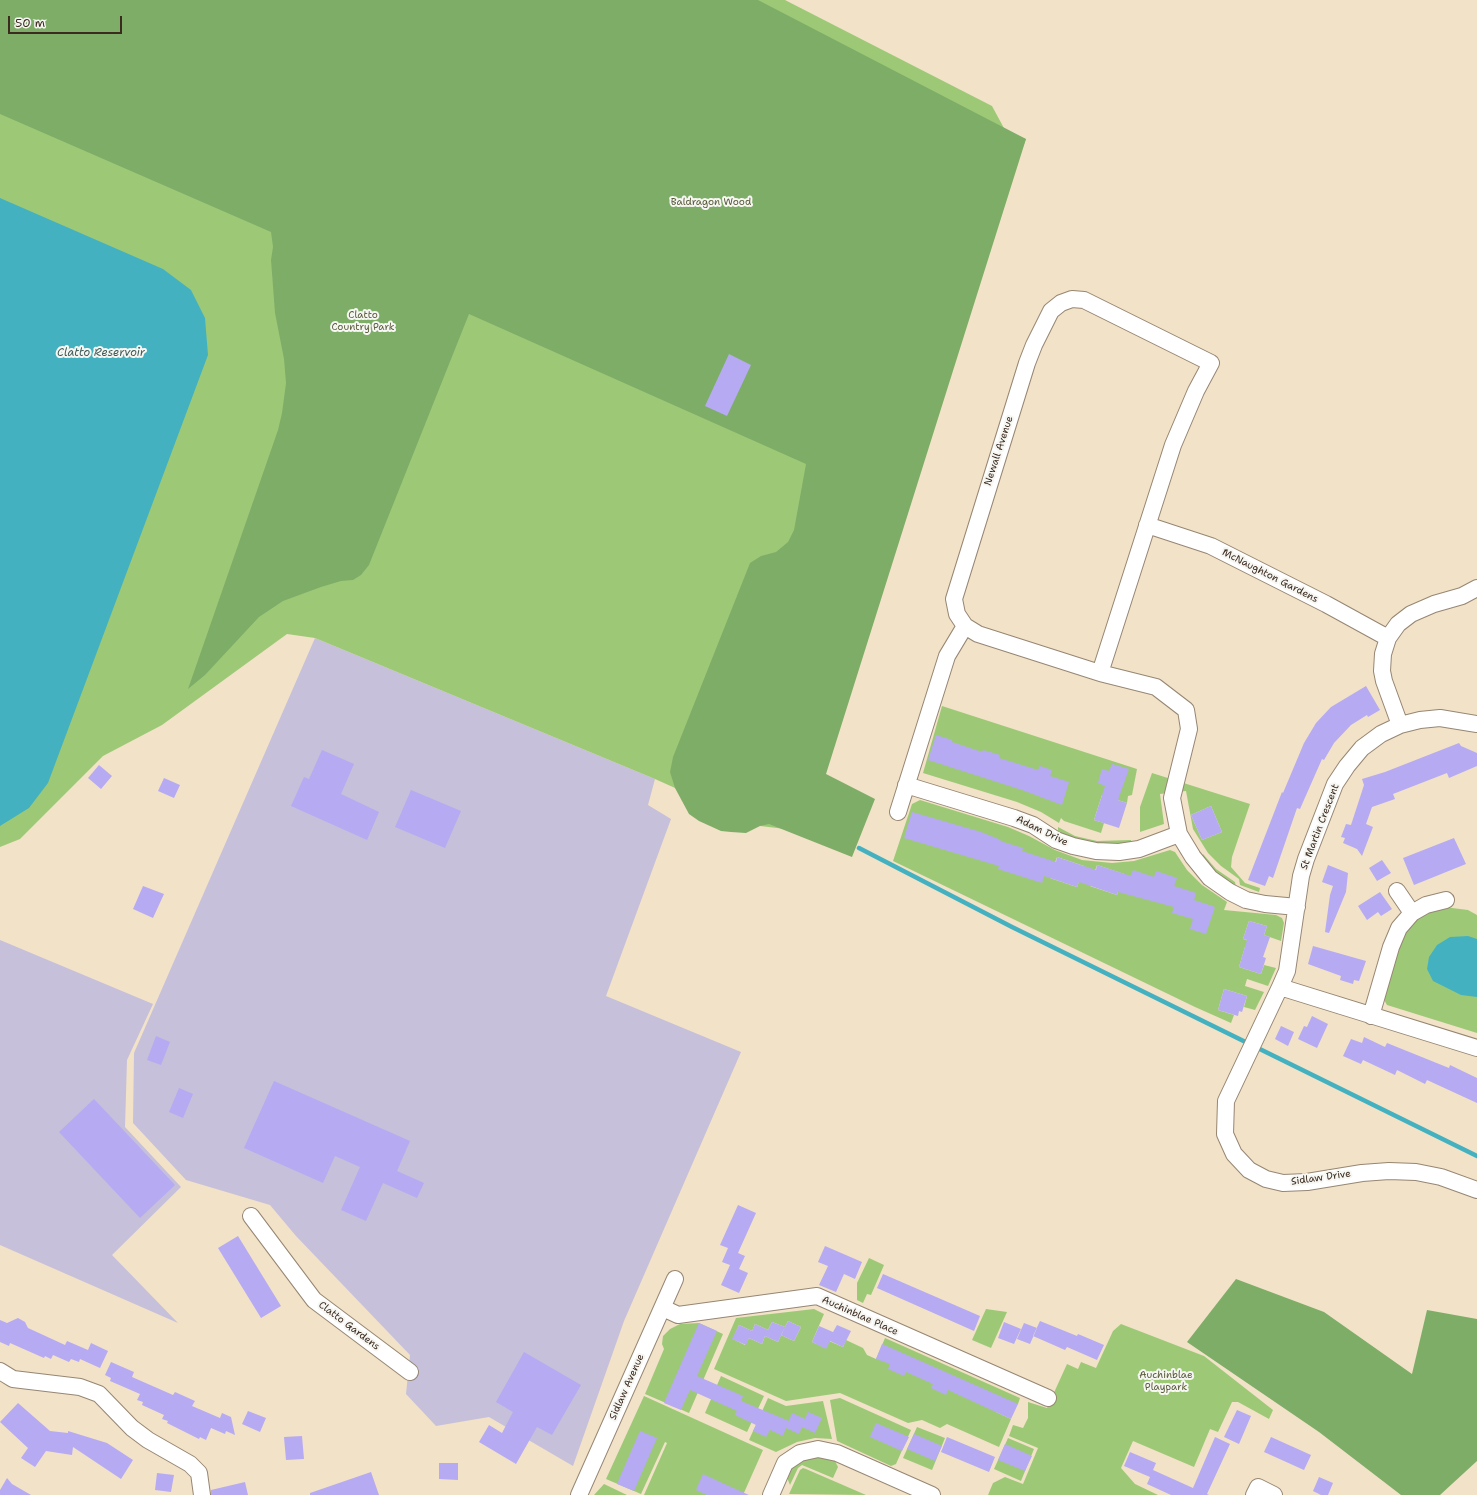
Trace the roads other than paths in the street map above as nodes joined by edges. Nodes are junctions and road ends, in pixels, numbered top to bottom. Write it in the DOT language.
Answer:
graph roads {
  1 [pos="1148,525"];
  2 [pos="1477,588"];
  3 [pos="965,626"];
  4 [pos="1388,638"];
  5 [pos="1100,673"];
  6 [pos="1477,724"];
  7 [pos="1400,725"];
  8 [pos="906,785"];
  9 [pos="898,812"];
  10 [pos="1179,834"];
  11 [pos="1397,891"];
  12 [pos="1446,900"];
  13 [pos="1297,907"];
  14 [pos="1412,913"];
  15 [pos="1280,987"];
  16 [pos="1371,1016"];
  17 [pos="1477,1048"];
  18 [pos="1477,1190"];
  19 [pos="251,1216"];
  20 [pos="675,1280"];
  21 [pos="662,1308"];
  22 [pos="0,1371"];
  23 [pos="410,1372"];
  24 [pos="1048,1398"];
  25 [pos="202,1495"];
  26 [pos="579,1495"];
  27 [pos="771,1495"];
  28 [pos="932,1495"];
  29 [pos="1254,1495"];
  30 [pos="1274,1495"];
  1 -- 3 [label="street, Newall Avenue"];
  1 -- 4 [label="street, McNaughton Gardens"];
  1 -- 5 [label="street"];
  2 -- 4 [label="street"];
  3 -- 5 [label="street"];
  3 -- 8 [label="street"];
  4 -- 7 [label="street"];
  5 -- 10 [label="street"];
  6 -- 7 [label="street, St Martin Crescent"];
  7 -- 13 [label="street, St Martin Crescent"];
  8 -- 9 [label="street"];
  8 -- 10 [label="street, Adam Drive"];
  10 -- 13 [label="street"];
  11 -- 14 [label="street"];
  12 -- 14 [label="street"];
  13 -- 15 [label="street, St Martin Crescent"];
  14 -- 16 [label="street"];
  15 -- 16 [label="street"];
  15 -- 18 [label="street, Sidlaw Drive"];
  16 -- 17 [label="street"];
  19 -- 23 [label="street, Clatto Gardens"];
  20 -- 21 [label="street, Sidlaw Avenue"];
  21 -- 24 [label="street, Auchinblae Place"];
  21 -- 26 [label="street, Sidlaw Avenue"];
  22 -- 25 [label="street"];
  27 -- 28 [label="street"];
  29 -- 30 [label="street"];
}
